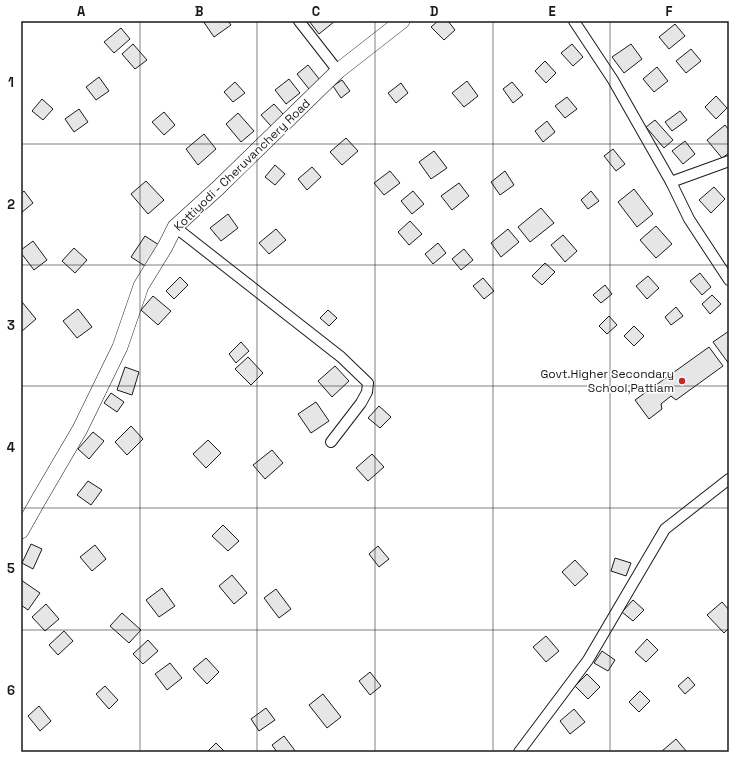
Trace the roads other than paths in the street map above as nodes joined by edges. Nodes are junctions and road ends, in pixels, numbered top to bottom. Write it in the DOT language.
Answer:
graph roads {
  1 [pos="299,21"];
  2 [pos="402,21"];
  3 [pos="574,21"];
  4 [pos="338,71"];
  5 [pos="729,161"];
  6 [pos="671,182"];
  7 [pos="175,227"];
  8 [pos="729,280"];
  9 [pos="331,442"];
  10 [pos="729,479"];
  11 [pos="21,531"];
  12 [pos="519,752"];
  1 -- 4 [label="street"];
  2 -- 4 [label="main road, Kottiyodi - Cheruvanchery Road"];
  3 -- 6 [label="street"];
  4 -- 7 [label="main road, Kottiyodi - Cheruvanchery Road"];
  5 -- 6 [label="street"];
  6 -- 8 [label="street"];
  7 -- 9 [label="street"];
  7 -- 11 [label="main road, Kottiyodi - Cheruvanchery Road"];
  10 -- 12 [label="street"];
}
